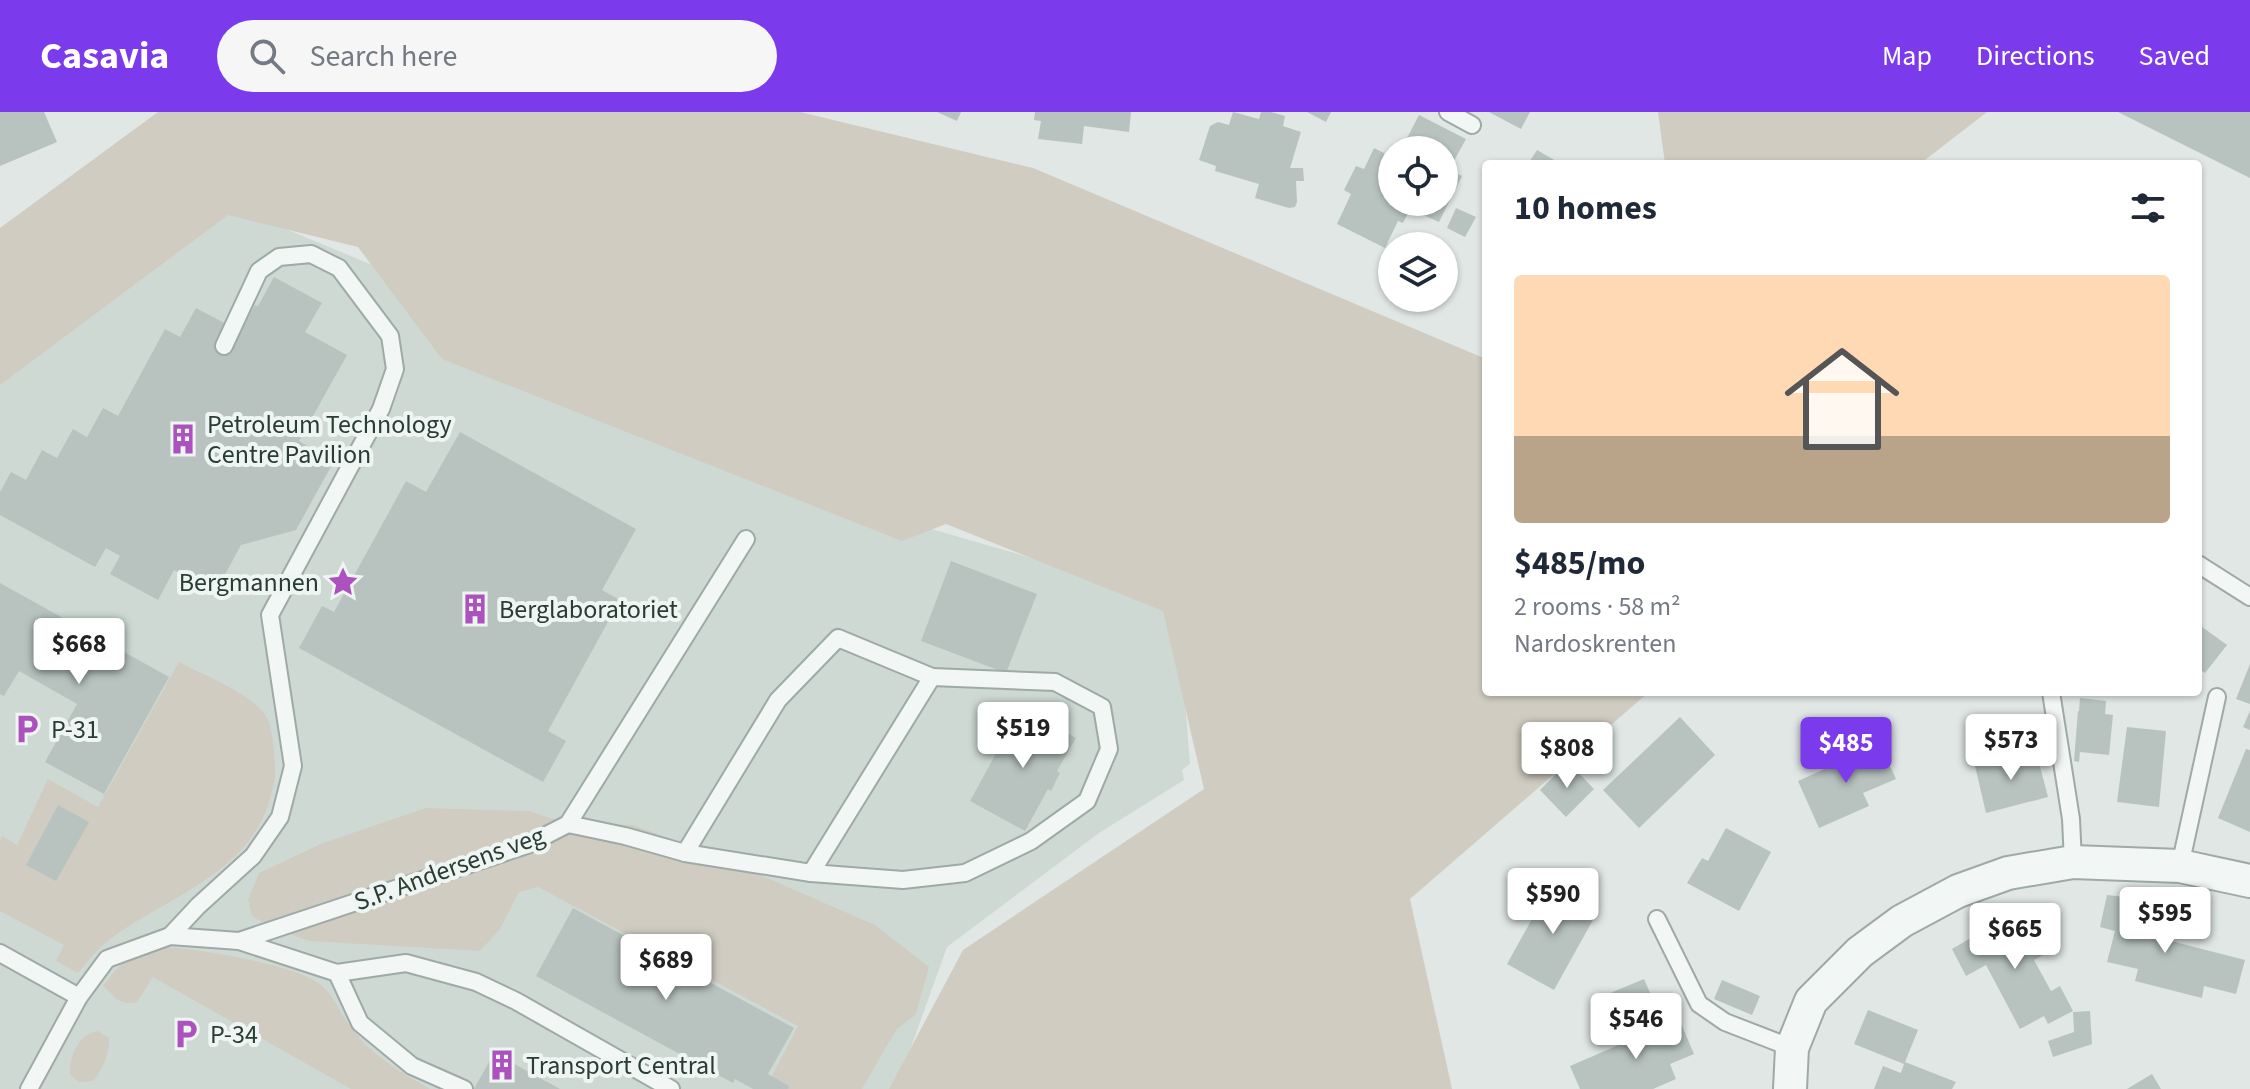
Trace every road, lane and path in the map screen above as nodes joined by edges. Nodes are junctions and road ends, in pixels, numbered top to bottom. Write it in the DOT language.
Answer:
graph roads {
  1 [pos="1448,112"];
  2 [pos="1472,125"];
  3 [pos="224,346"];
  4 [pos="746,539"];
  5 [pos="2202,567"];
  6 [pos="2250,597"];
  7 [pos="932,677"];
  8 [pos="2052,696"];
  9 [pos="2217,697"];
  10 [pos="568,824"];
  11 [pos="685,853"];
  12 [pos="2073,862"];
  13 [pos="2180,866"];
  14 [pos="811,873"];
  15 [pos="2250,881"];
  16 [pos="1657,919"];
  17 [pos="170,936"];
  18 [pos="239,941"];
  19 [pos="0,953"];
  20 [pos="337,973"];
  21 [pos="79,997"];
  22 [pos="1792,1048"];
  23 [pos="29,1089"];
  24 [pos="464,1089"];
  25 [pos="671,1089"];
  26 [pos="1790,1089"];
  1 -- 2 [label="lane"];
  3 -- 17 [label="lane, S.P. Andersens veg"];
  4 -- 10 [label="lane, S.P. Andersens veg"];
  5 -- 6 [label="lane"];
  7 -- 11 [label="lane"];
  7 -- 14 [label="lane"];
  7 -- 14 [label="lane"];
  8 -- 12 [label="lane"];
  9 -- 13 [label="lane"];
  10 -- 11 [label="lane"];
  10 -- 18 [label="lane, S.P. Andersens veg"];
  11 -- 14 [label="lane"];
  12 -- 13 [label="street"];
  12 -- 22 [label="street"];
  13 -- 15 [label="street"];
  16 -- 22 [label="lane"];
  17 -- 18 [label="lane, S.P. Andersens veg"];
  17 -- 21 [label="lane, S.P. Andersens veg"];
  18 -- 20 [label="lane, S.P. Andersens veg"];
  19 -- 21 [label="lane"];
  20 -- 24 [label="lane"];
  20 -- 25 [label="lane, S.P. Andersens veg"];
  21 -- 23 [label="lane, S.P. Andersens veg"];
  22 -- 26 [label="street"];
}
